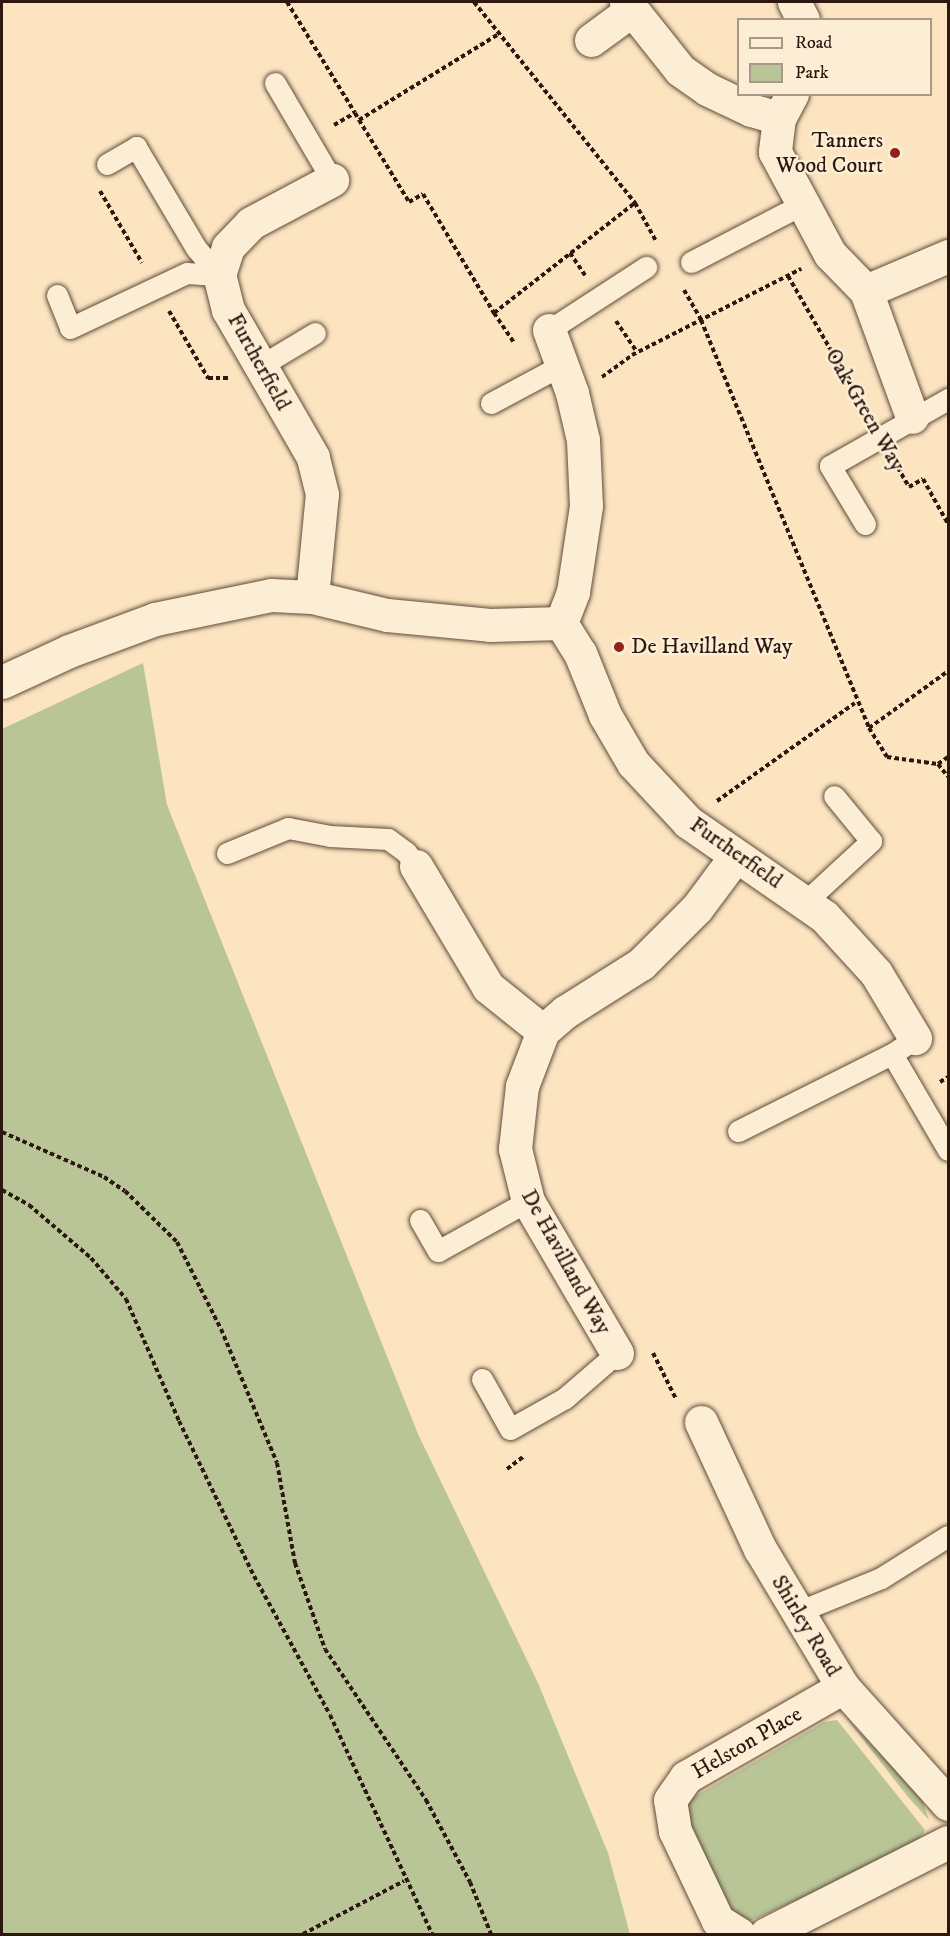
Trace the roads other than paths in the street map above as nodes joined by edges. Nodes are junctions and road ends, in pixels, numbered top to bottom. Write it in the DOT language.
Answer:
graph roads {
  1 [pos="794,2"];
  2 [pos="629,6"];
  3 [pos="802,18"];
  4 [pos="591,40"];
  5 [pos="275,83"];
  6 [pos="785,106"];
  7 [pos="107,164"];
  8 [pos="332,180"];
  9 [pos="803,204"];
  10 [pos="948,256"];
  11 [pos="691,262"];
  12 [pos="646,267"];
  13 [pos="219,275"];
  14 [pos="866,291"];
  15 [pos="57,295"];
  16 [pos="549,330"];
  17 [pos="315,333"];
  18 [pos="260,366"];
  19 [pos="567,379"];
  20 [pos="948,399"];
  21 [pos="491,404"];
  22 [pos="912,417"];
  23 [pos="864,524"];
  24 [pos="312,597"];
  25 [pos="561,623"];
  26 [pos="2,682"];
  27 [pos="834,796"];
  28 [pos="226,853"];
  29 [pos="735,857"];
  30 [pos="416,866"];
  31 [pos="806,902"];
  32 [pos="543,1030"];
  33 [pos="904,1046"];
  34 [pos="738,1131"];
  35 [pos="948,1150"];
  36 [pos="528,1201"];
  37 [pos="420,1220"];
  38 [pos="617,1353"];
  39 [pos="482,1379"];
  40 [pos="701,1422"];
  41 [pos="948,1536"];
  42 [pos="795,1613"];
  43 [pos="843,1687"];
  44 [pos="948,1804"];
  45 [pos="948,1842"];
  46 [pos="739,1935"];
  47 [pos="766,1935"];
  1 -- 3 [label="street"];
  2 -- 4 [label="street"];
  2 -- 6 [label="street"];
  5 -- 8 [label="lane"];
  6 -- 9 [label="street"];
  7 -- 13 [label="lane"];
  8 -- 13 [label="street"];
  9 -- 11 [label="lane"];
  9 -- 14 [label="street"];
  10 -- 14 [label="street"];
  12 -- 16 [label="lane"];
  13 -- 15 [label="lane"];
  13 -- 18 [label="street, Furtherfield"];
  14 -- 22 [label="street, Oak Green Way"];
  16 -- 19 [label="street"];
  17 -- 18 [label="lane"];
  18 -- 24 [label="street, Furtherfield"];
  19 -- 21 [label="lane"];
  19 -- 25 [label="street"];
  20 -- 22 [label="lane"];
  22 -- 23 [label="lane"];
  24 -- 25 [label="street"];
  24 -- 26 [label="street"];
  25 -- 29 [label="street, Furtherfield"];
  27 -- 31 [label="lane"];
  28 -- 30 [label="lane"];
  29 -- 31 [label="street, Furtherfield"];
  29 -- 32 [label="street, De Havilland Way"];
  30 -- 32 [label="street"];
  31 -- 33 [label="street, Furtherfield"];
  32 -- 36 [label="street, De Havilland Way"];
  33 -- 34 [label="lane"];
  33 -- 35 [label="lane"];
  36 -- 37 [label="lane"];
  36 -- 38 [label="street, De Havilland Way"];
  38 -- 39 [label="lane"];
  40 -- 42 [label="street, Shirley Road"];
  41 -- 42 [label="lane"];
  42 -- 43 [label="street, Shirley Road"];
  43 -- 44 [label="street, Shirley Road"];
  43 -- 46 [label="street, Helston Place"];
  45 -- 47 [label="street"];
}
